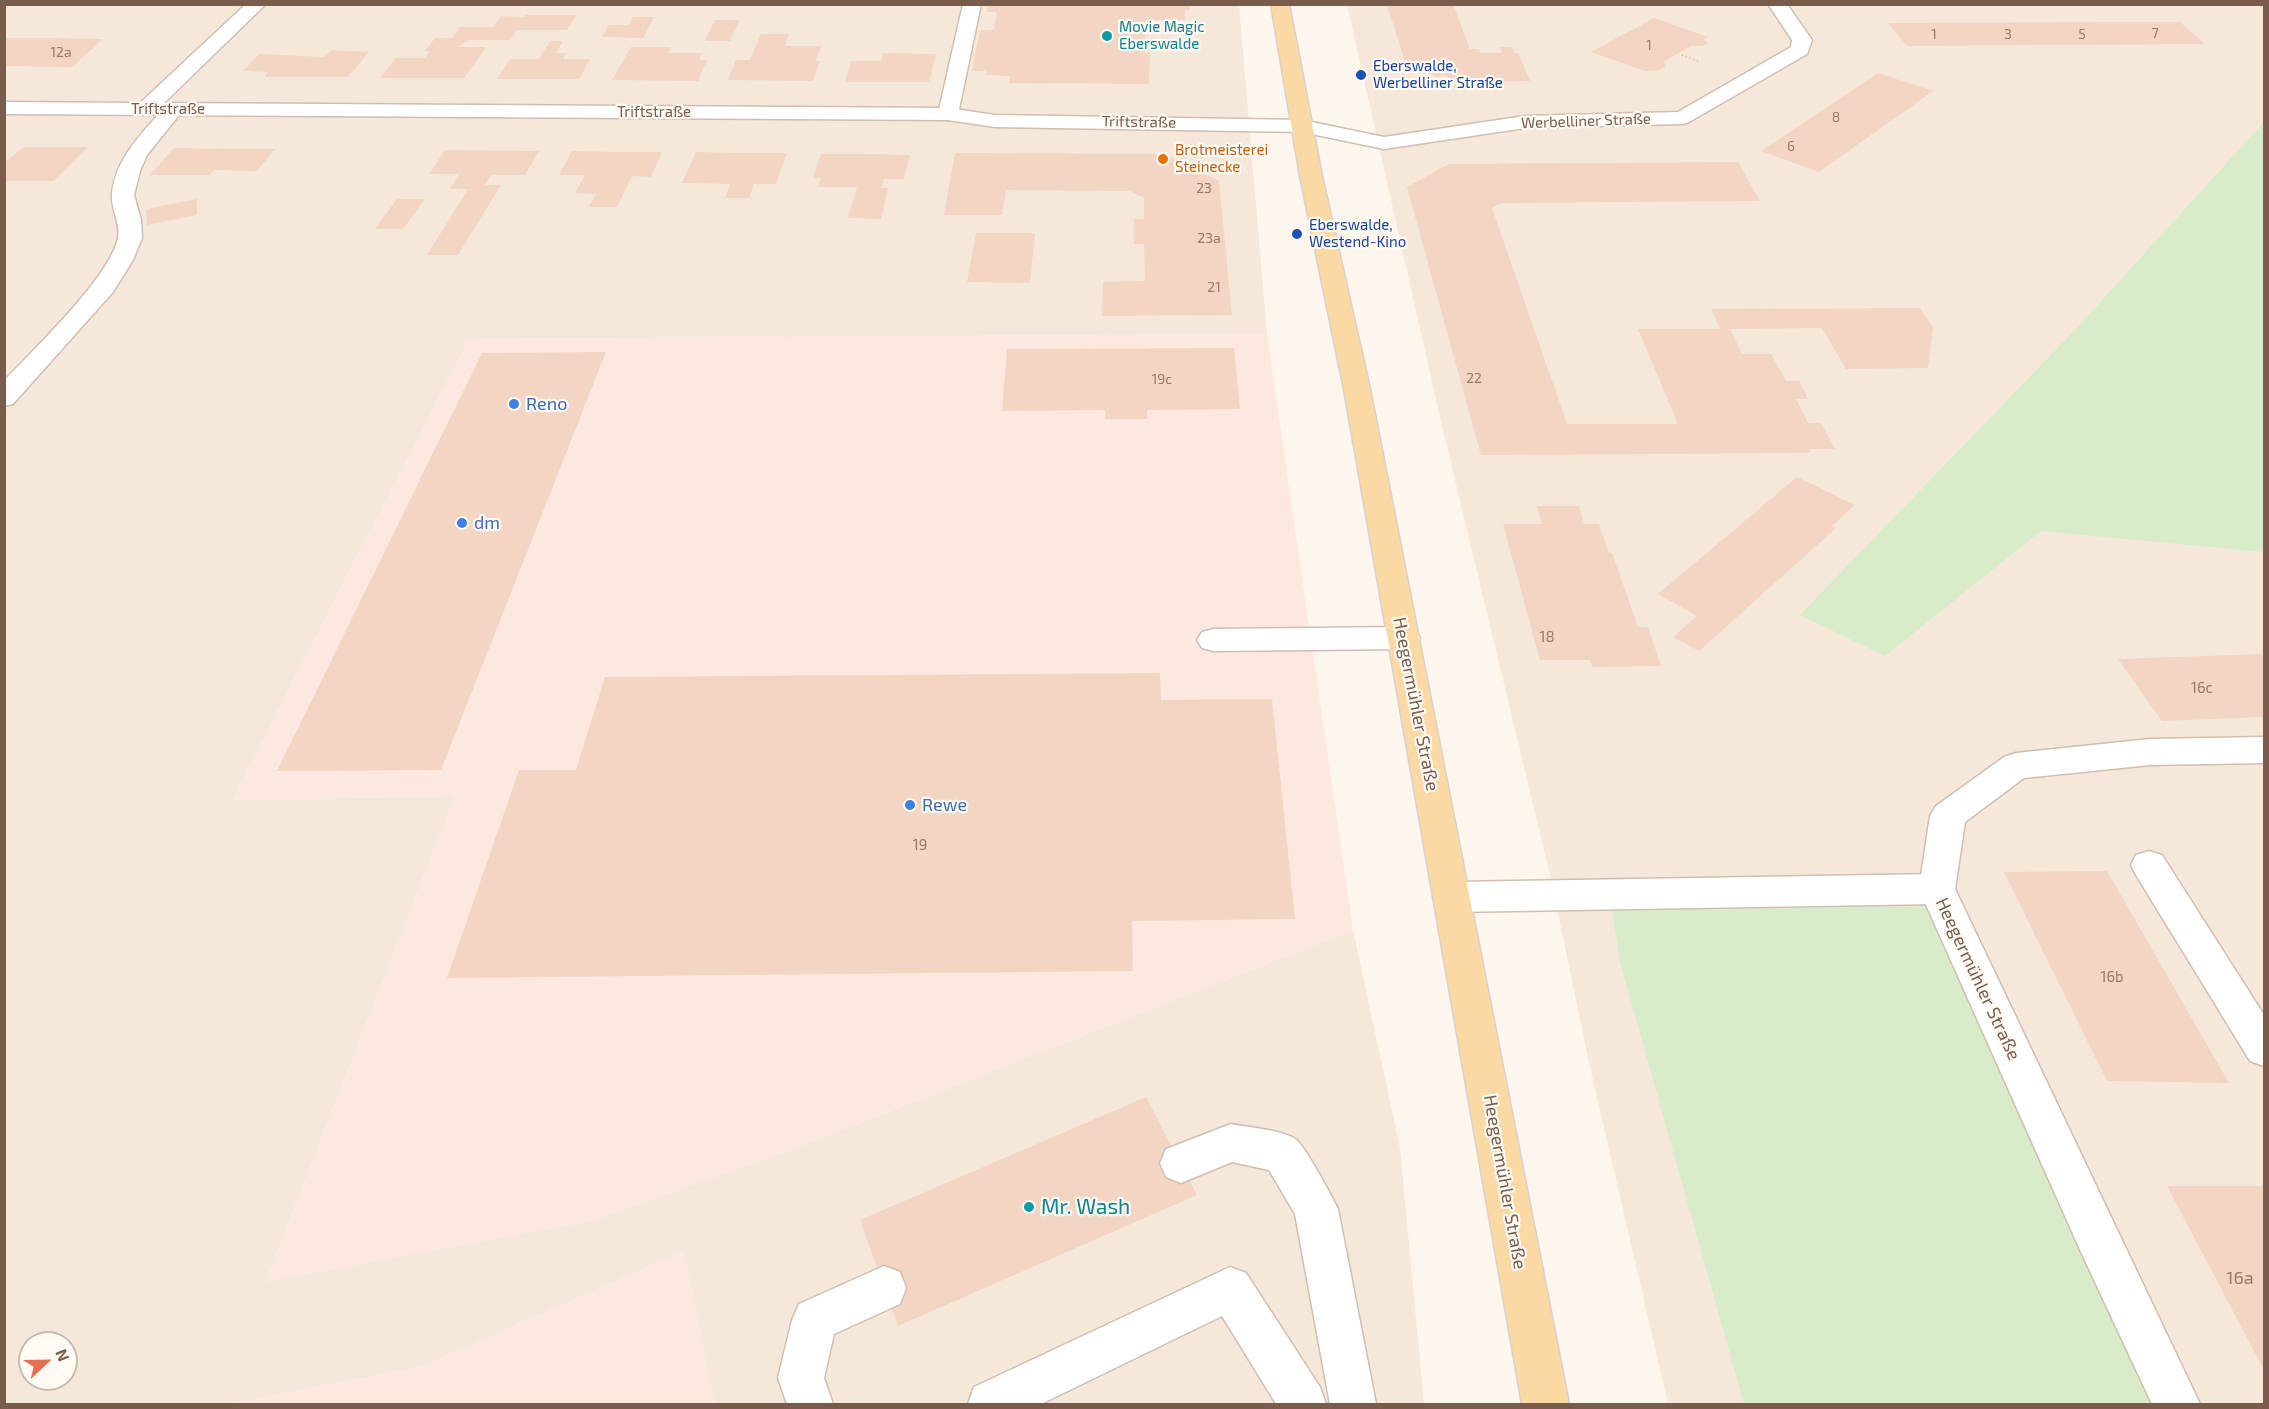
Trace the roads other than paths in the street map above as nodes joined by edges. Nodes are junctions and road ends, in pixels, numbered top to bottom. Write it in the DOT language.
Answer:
graph roads {
  1 [pos="257,4"];
  2 [pos="972,4"];
  3 [pos="1280,4"];
  4 [pos="1777,4"];
  5 [pos="4,108"];
  6 [pos="145,109"];
  7 [pos="174,109"];
  8 [pos="948,114"];
  9 [pos="1302,126"];
  10 [pos="4,398"];
  11 [pos="1404,638"];
  12 [pos="1213,640"];
  13 [pos="2265,750"];
  14 [pos="2149,866"];
  15 [pos="1937,889"];
  16 [pos="1453,897"];
  17 [pos="2265,1048"];
  18 [pos="1181,1163"];
  19 [pos="884,1288"];
  20 [pos="810,1404"];
  21 [pos="991,1404"];
  22 [pos="1303,1404"];
  23 [pos="1353,1404"];
  24 [pos="1546,1404"];
  25 [pos="2176,1404"];
  1 -- 6 [label="street"];
  2 -- 8 [label="street"];
  3 -- 9 [label="main road, Heegermühler Straße"];
  4 -- 9 [label="street, Werbelliner Straße"];
  5 -- 6 [label="street, Triftstraße"];
  6 -- 7 [label="street, Triftstraße"];
  7 -- 8 [label="street, Triftstraße"];
  7 -- 10 [label="street"];
  8 -- 9 [label="street, Triftstraße"];
  9 -- 11 [label="main road, Heegermühler Straße"];
  11 -- 12 [label="street"];
  11 -- 16 [label="main road, Heegermühler Straße"];
  13 -- 15 [label="street, Heegermühler Straße"];
  14 -- 17 [label="street"];
  15 -- 16 [label="street"];
  15 -- 25 [label="street, Heegermühler Straße"];
  16 -- 24 [label="main road, Heegermühler Straße"];
  18 -- 23 [label="street"];
  19 -- 20 [label="street"];
  21 -- 22 [label="street"];
}
